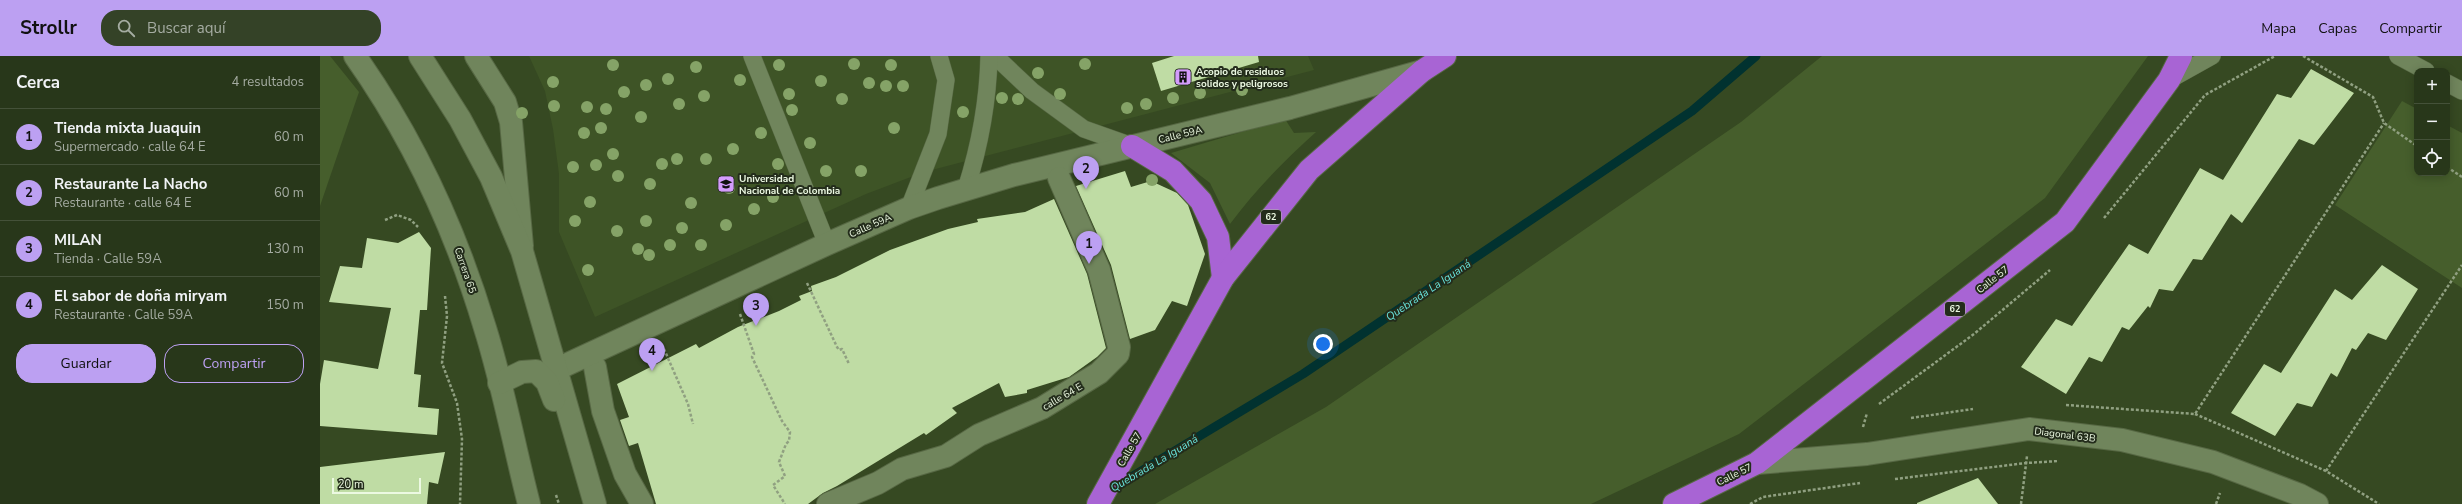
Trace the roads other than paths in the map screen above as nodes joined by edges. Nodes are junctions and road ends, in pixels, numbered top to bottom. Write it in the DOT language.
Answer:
graph roads {
  1 [pos="355,56"];
  2 [pos="420,56"];
  3 [pos="476,56"];
  4 [pos="752,56"];
  5 [pos="939,56"];
  6 [pos="989,56"];
  7 [pos="995,56"];
  8 [pos="1445,56"];
  9 [pos="2181,56"];
  10 [pos="2212,56"];
  11 [pos="2398,56"];
  12 [pos="2420,68"];
  13 [pos="1422,71"];
  14 [pos="2169,80"];
  15 [pos="2450,85"];
  16 [pos="2462,91"];
  17 [pos="1132,146"];
  18 [pos="1059,178"];
  19 [pos="966,189"];
  20 [pos="909,208"];
  21 [pos="827,244"];
  22 [pos="522,251"];
  23 [pos="1223,278"];
  24 [pos="595,367"];
  25 [pos="555,370"];
  26 [pos="499,383"];
  27 [pos="1757,463"];
  28 [pos="584,471"];
  29 [pos="594,501"];
  30 [pos="529,504"];
  31 [pos="642,504"];
  32 [pos="828,504"];
  33 [pos="1098,504"];
  34 [pos="1674,504"];
  35 [pos="2317,504"];
  1 -- 26 [label="street, Carrera 65"];
  2 -- 22 [label="street"];
  3 -- 22 [label="street"];
  4 -- 21 [label="lane"];
  5 -- 20 [label="lane"];
  6 -- 19 [label="lane"];
  7 -- 17 [label="lane"];
  8 -- 13 [label="highway, 62"];
  9 -- 14 [label="highway, Calle 57 / 62"];
  10 -- 14 [label="lane"];
  11 -- 12 [label="lane"];
  13 -- 17 [label="street, Calle 59A"];
  13 -- 23 [label="highway, 62"];
  14 -- 27 [label="highway, Calle 57 / 62"];
  15 -- 16 [label="lane"];
  17 -- 19 [label="street, Calle 59A"];
  17 -- 23 [label="highway"];
  18 -- 32 [label="street, calle 64 E"];
  19 -- 20 [label="street, Calle 59A"];
  20 -- 21 [label="street, Calle 59A"];
  21 -- 25 [label="street, Calle 59A"];
  22 -- 25 [label="street"];
  23 -- 33 [label="highway, Calle 57 / 62"];
  24 -- 31 [label="street"];
  25 -- 28 [label="street"];
  26 -- 28 [label="street"];
  26 -- 30 [label="street, Carrera 65"];
  27 -- 34 [label="highway, Calle 57 / 62"];
  27 -- 35 [label="street, Diagonal 63B"];
  28 -- 29 [label="street"];
}
